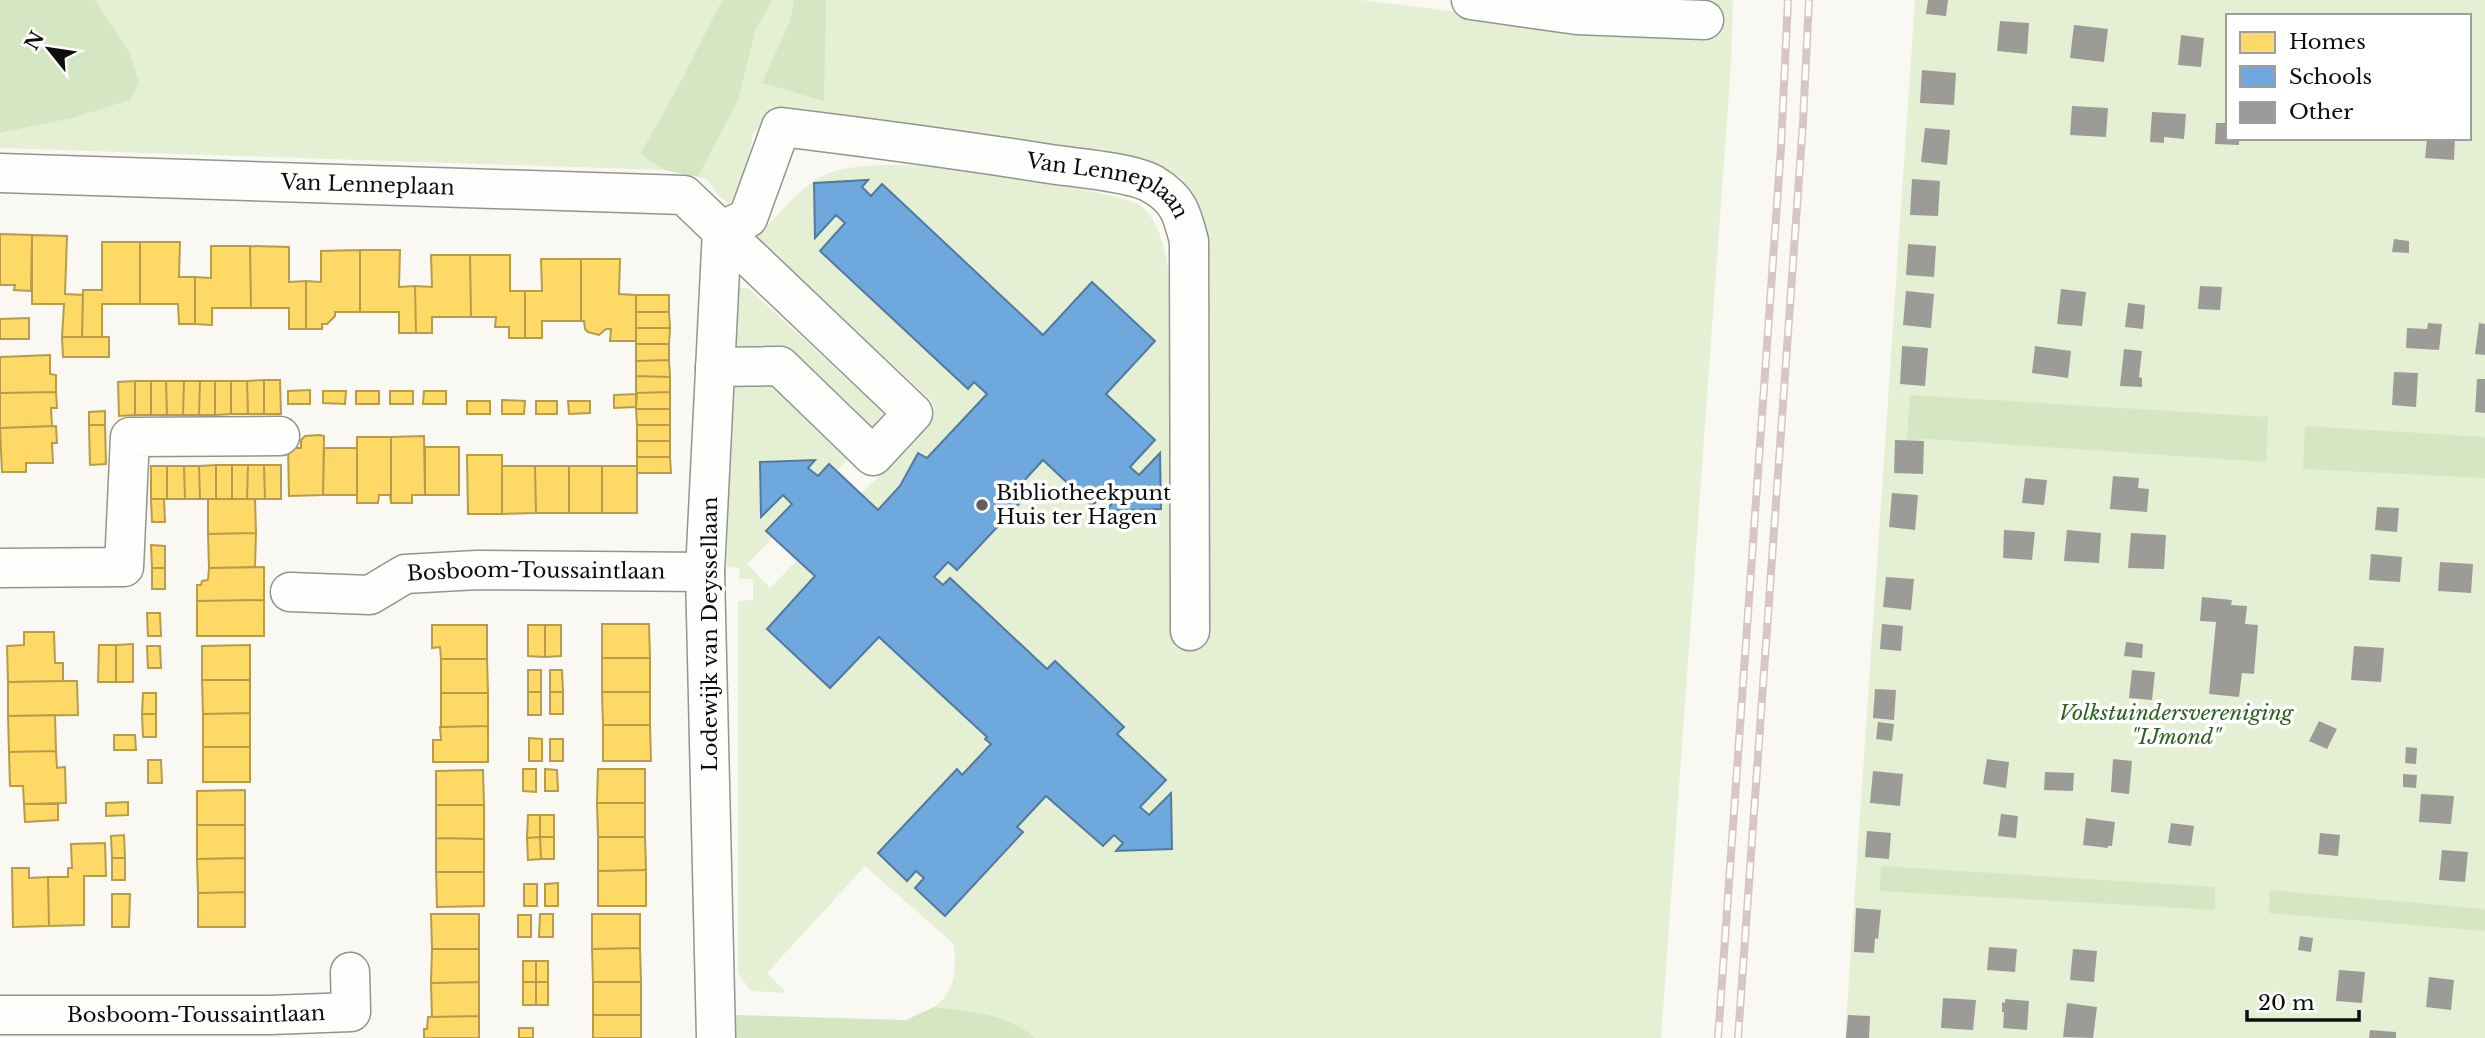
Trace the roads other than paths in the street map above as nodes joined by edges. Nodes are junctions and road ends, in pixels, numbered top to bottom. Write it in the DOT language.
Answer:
graph roads {
  1 [pos="1471,0"];
  2 [pos="1704,20"];
  3 [pos="0,173"];
  4 [pos="722,230"];
  5 [pos="715,367"];
  6 [pos="279,436"];
  7 [pos="0,568"];
  8 [pos="705,572"];
  9 [pos="290,592"];
  10 [pos="1189,631"];
  11 [pos="350,972"];
  12 [pos="0,1015"];
  13 [pos="716,1038"];
  1 -- 2 [label="street"];
  3 -- 4 [label="street, Van Lenneplaan"];
  4 -- 5 [label="street, Lodewijk van Deyssellaan"];
  4 -- 5 [label="street, Van Lenneplaan"];
  4 -- 10 [label="street, Van Lenneplaan"];
  5 -- 8 [label="street, Lodewijk van Deyssellaan"];
  6 -- 7 [label="street"];
  8 -- 9 [label="street, Bosboom-Toussaintlaan"];
  8 -- 13 [label="street, Lodewijk van Deyssellaan"];
  11 -- 12 [label="street, Bosboom-Toussaintlaan"];
}
